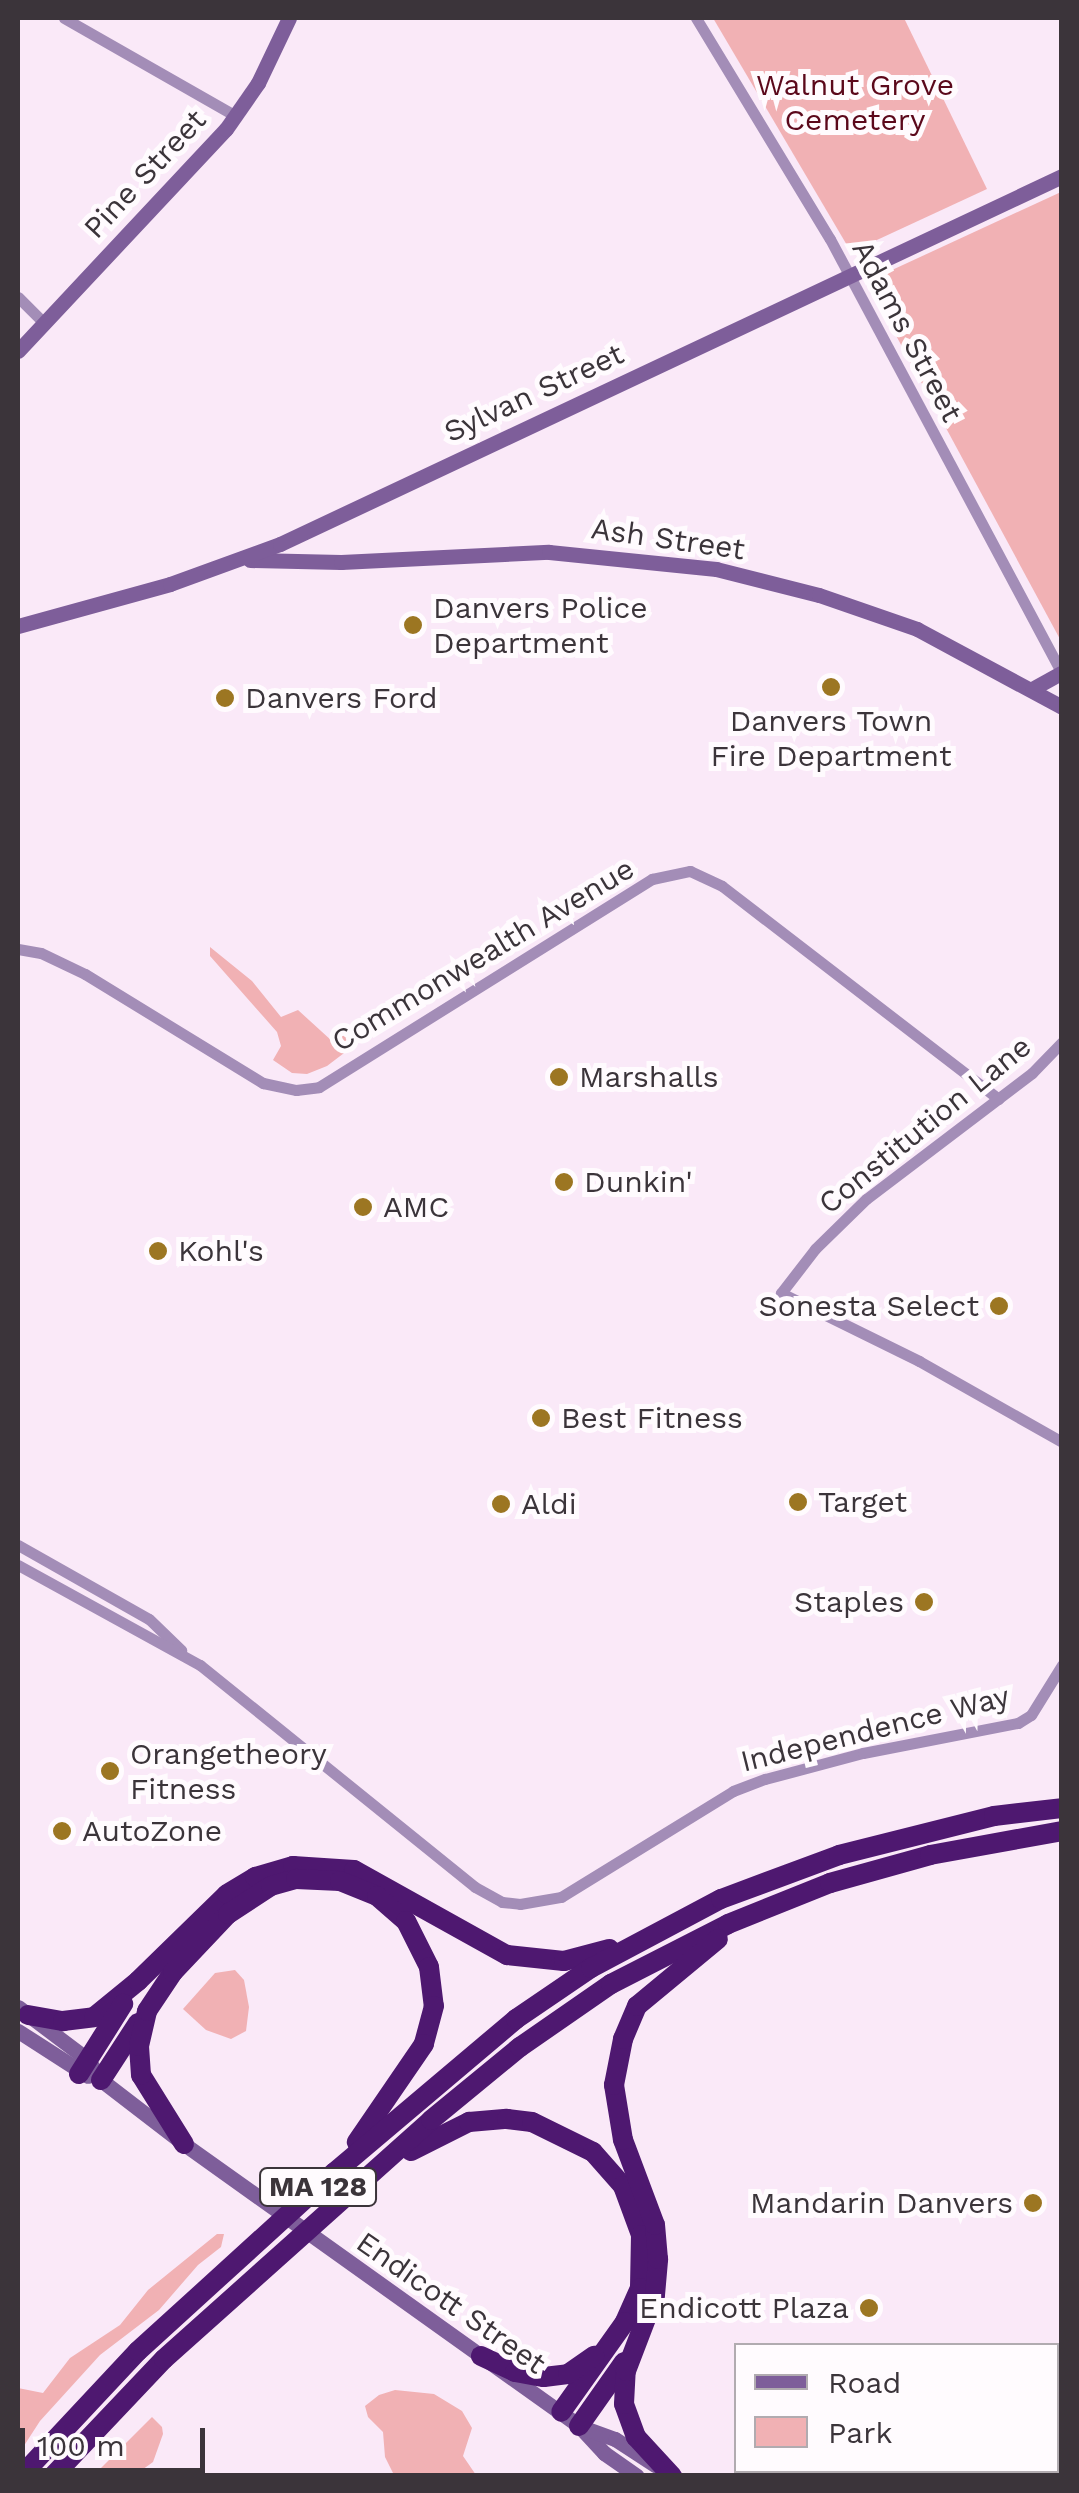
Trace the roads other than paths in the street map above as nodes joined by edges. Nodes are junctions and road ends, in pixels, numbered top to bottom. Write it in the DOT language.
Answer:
graph roads {
  1 [pos="64,18"];
  2 [pos="289,18"];
  3 [pos="696,18"];
  4 [pos="236,116"];
  5 [pos="1062,176"];
  6 [pos="848,275"];
  7 [pos="18,298"];
  8 [pos="44,323"];
  9 [pos="18,351"];
  10 [pos="241,560"];
  11 [pos="18,626"];
  12 [pos="1061,673"];
  13 [pos="1032,689"];
  14 [pos="1062,707"];
  15 [pos="18,949"];
  16 [pos="1062,1042"];
  17 [pos="999,1098"];
  18 [pos="1062,1442"];
  19 [pos="18,1545"];
  20 [pos="18,1565"];
  21 [pos="187,1658"];
  22 [pos="1062,1665"];
  23 [pos="1062,1808"];
  24 [pos="1062,1831"];
  25 [pos="752,1913"];
  26 [pos="644,1938"];
  27 [pos="138,1981"];
  28 [pos="146,2011"];
  29 [pos="21,2018"];
  30 [pos="83,2067"];
  31 [pos="101,2080"];
  32 [pos="184,2144"];
  33 [pos="335,2172"];
  34 [pos="355,2188"];
  35 [pos="626,2340"];
  36 [pos="481,2356"];
  37 [pos="560,2412"];
  38 [pos="579,2426"];
  39 [pos="22,2474"];
  40 [pos="53,2476"];
  41 [pos="637,2476"];
  42 [pos="671,2476"];
  1 -- 4 [label="street"];
  2 -- 4 [label="main road, Pine Street"];
  3 -- 6 [label="street, Adams Street"];
  4 -- 8 [label="main road, Pine Street"];
  5 -- 6 [label="main road, Sylvan Street"];
  6 -- 10 [label="main road, Sylvan Street"];
  6 -- 12 [label="street, Adams Street"];
  7 -- 8 [label="street"];
  8 -- 9 [label="main road, Pine Street"];
  10 -- 11 [label="main road, Sylvan Street"];
  10 -- 13 [label="main road, Ash Street"];
  12 -- 13 [label="main road"];
  13 -- 14 [label="main road, Ash Street"];
  15 -- 17 [label="street, Commonwealth Avenue"];
  16 -- 17 [label="street, Constitution Lane"];
  17 -- 18 [label="street, Constitution Lane"];
  19 -- 21 [label="street, Independence Way"];
  20 -- 21 [label="street, Independence Way"];
  21 -- 22 [label="street, Independence Way"];
  23 -- 26 [label="highway, MA 128"];
  24 -- 25 [label="highway, MA 128"];
  25 -- 34 [label="highway, MA 128"];
  25 -- 35 [label="highway"];
  26 -- 27 [label="highway"];
  26 -- 33 [label="highway, MA 128"];
  27 -- 29 [label="highway"];
  27 -- 30 [label="highway"];
  28 -- 31 [label="highway"];
  28 -- 32 [label="highway"];
  28 -- 33 [label="highway"];
  29 -- 30 [label="main road, Endicott Street"];
  30 -- 31 [label="main road, Endicott Street"];
  31 -- 32 [label="main road, Endicott Street"];
  32 -- 36 [label="main road, Endicott Street"];
  33 -- 39 [label="highway, MA 128"];
  34 -- 35 [label="highway"];
  34 -- 40 [label="highway, MA 128"];
  35 -- 36 [label="highway"];
  35 -- 37 [label="highway"];
  35 -- 38 [label="highway"];
  35 -- 42 [label="highway"];
  36 -- 37 [label="main road, Endicott Street"];
  37 -- 38 [label="main road, Endicott Street"];
  38 -- 41 [label="main road, Endicott Street"];
  38 -- 42 [label="main road, Endicott Street"];
}
